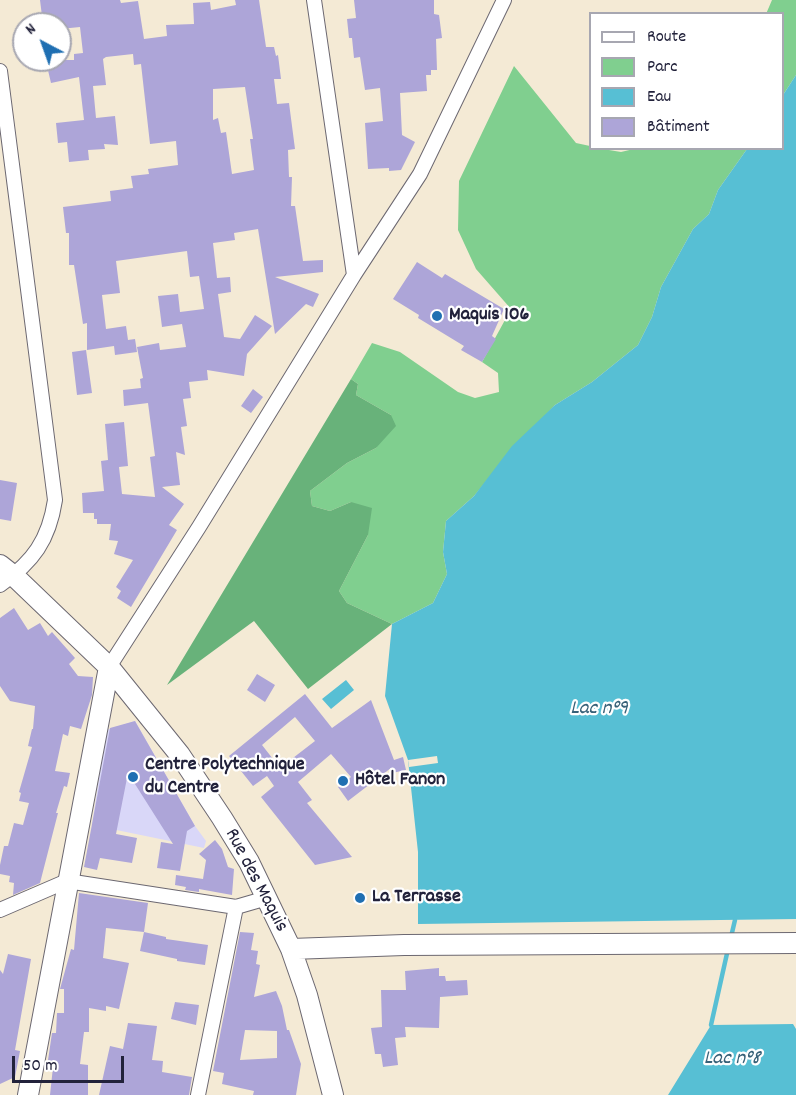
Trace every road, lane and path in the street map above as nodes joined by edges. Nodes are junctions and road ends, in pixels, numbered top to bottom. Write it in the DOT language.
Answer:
graph roads {
  1 [pos="314,0"];
  2 [pos="504,0"];
  3 [pos="0,71"];
  4 [pos="354,275"];
  5 [pos="5,575"];
  6 [pos="109,667"];
  7 [pos="67,881"];
  8 [pos="267,898"];
  9 [pos="236,907"];
  10 [pos="0,910"];
  11 [pos="796,943"];
  12 [pos="291,949"];
  13 [pos="28,1095"];
  14 [pos="198,1095"];
  15 [pos="333,1095"];
  1 -- 4 [label="street"];
  2 -- 4 [label="street"];
  3 -- 5 [label="street"];
  4 -- 6 [label="street"];
  5 -- 6 [label="street, Rue des Maquis"];
  6 -- 7 [label="street"];
  6 -- 8 [label="street, Rue des Maquis"];
  7 -- 9 [label="street"];
  7 -- 10 [label="street"];
  7 -- 13 [label="street"];
  8 -- 9 [label="street"];
  8 -- 12 [label="street, Rue des Maquis"];
  9 -- 14 [label="street"];
  11 -- 12 [label="street"];
  12 -- 15 [label="street, Rue des Maquis"];
}
